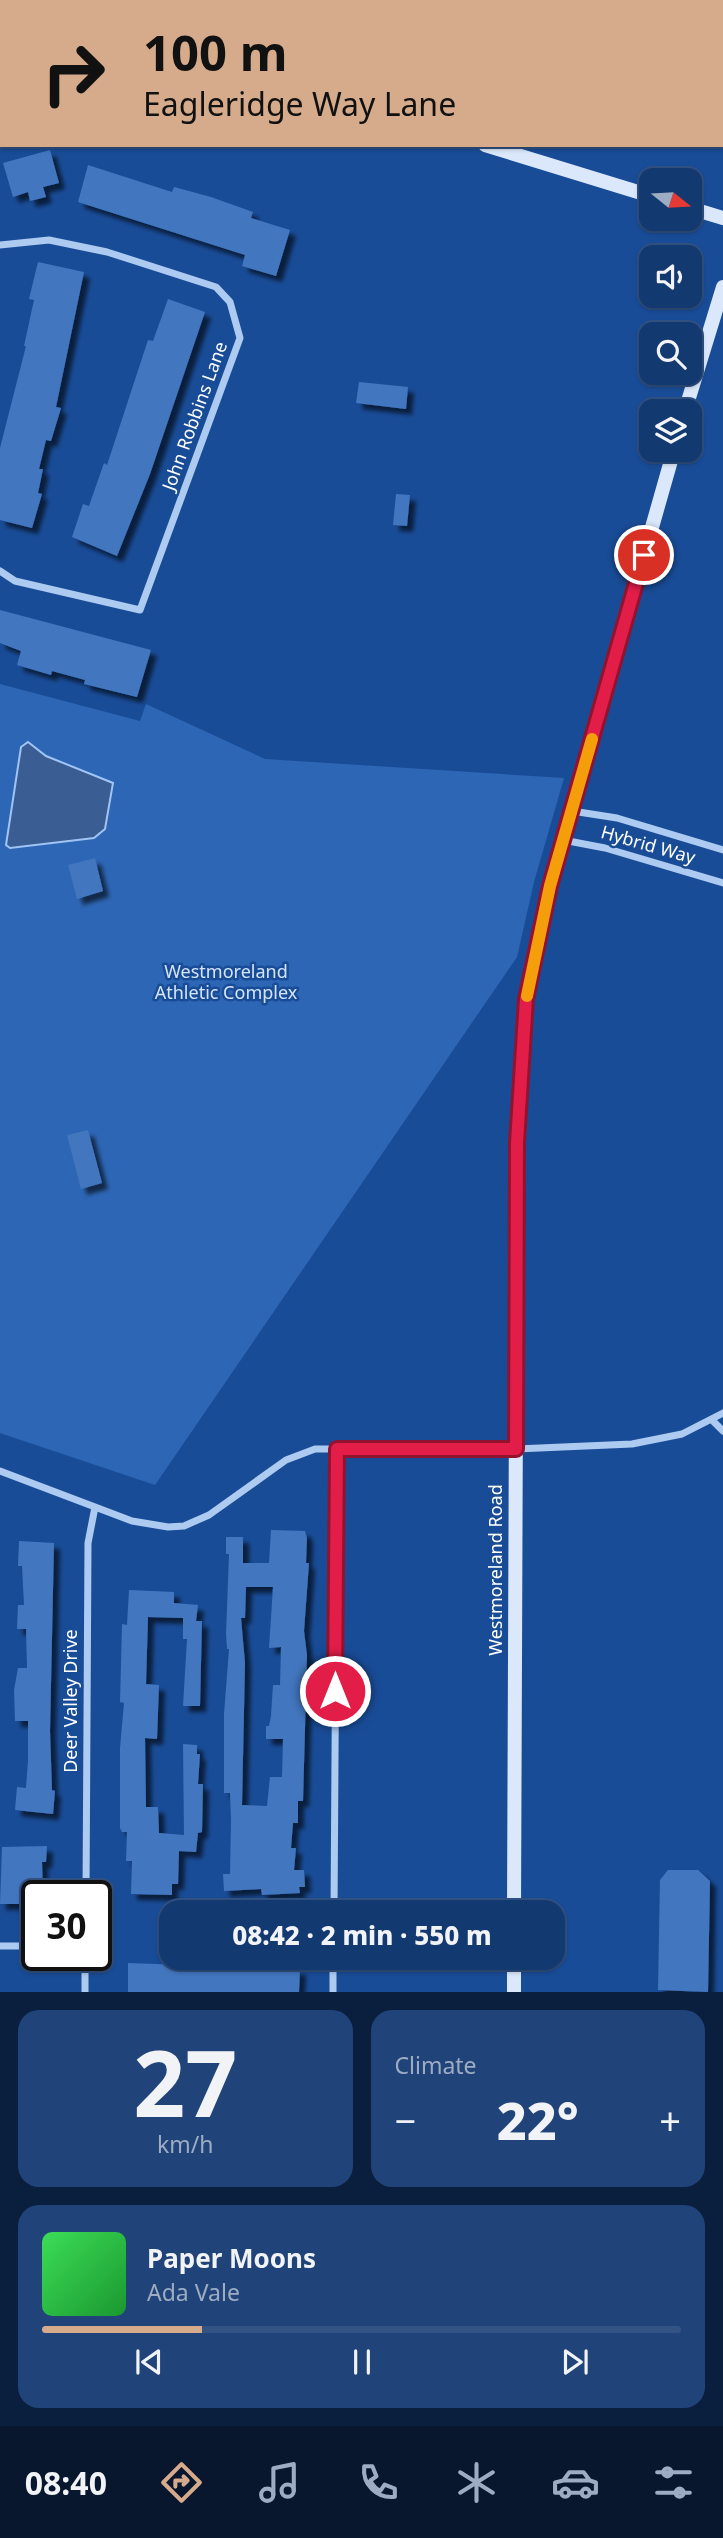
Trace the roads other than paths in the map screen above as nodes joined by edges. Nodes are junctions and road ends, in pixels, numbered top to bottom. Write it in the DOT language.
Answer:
graph roads {
  1 [pos="492,147"];
  2 [pos="639,192"];
  3 [pos="702,212"];
  4 [pos="723,218"];
  5 [pos="0,245"];
  6 [pos="723,287"];
  7 [pos="689,399"];
  8 [pos="671,462"];
  9 [pos="0,571"];
  10 [pos="572,811"];
  11 [pos="563,840"];
  12 [pos="723,850"];
  13 [pos="723,883"];
  14 [pos="723,1413"];
  15 [pos="712,1420"];
  16 [pos="723,1431"];
  17 [pos="337,1449"];
  18 [pos="516,1449"];
  19 [pos="0,1471"];
  20 [pos="96,1507"];
  21 [pos="86,1880"];
  22 [pos="334,1900"];
  23 [pos="514,1900"];
  24 [pos="0,1946"];
  25 [pos="21,1946"];
  26 [pos="333,1970"];
  27 [pos="514,1970"];
  28 [pos="85,1971"];
  29 [pos="85,1992"];
  30 [pos="333,1992"];
  31 [pos="514,1992"];
  1 -- 2 [label="street"];
  3 -- 4 [label="street"];
  5 -- 9 [label="street, John Robbins Lane"];
  6 -- 7 [label="street"];
  8 -- 10 [label="street, Westmoreland Road"];
  10 -- 11 [label="street, Westmoreland Road"];
  10 -- 12 [label="street, Hybrid Way"];
  11 -- 13 [label="street, Hybrid Way"];
  11 -- 18 [label="street, Westmoreland Road"];
  14 -- 15 [label="street"];
  15 -- 16 [label="street"];
  15 -- 18 [label="street"];
  17 -- 18 [label="street"];
  17 -- 20 [label="street"];
  17 -- 22 [label="street"];
  18 -- 23 [label="street, Westmoreland Road"];
  19 -- 20 [label="street"];
  20 -- 21 [label="street, Deer Valley Drive"];
  24 -- 25 [label="street"];
  26 -- 30 [label="street"];
  27 -- 31 [label="street"];
  28 -- 29 [label="street"];
}
